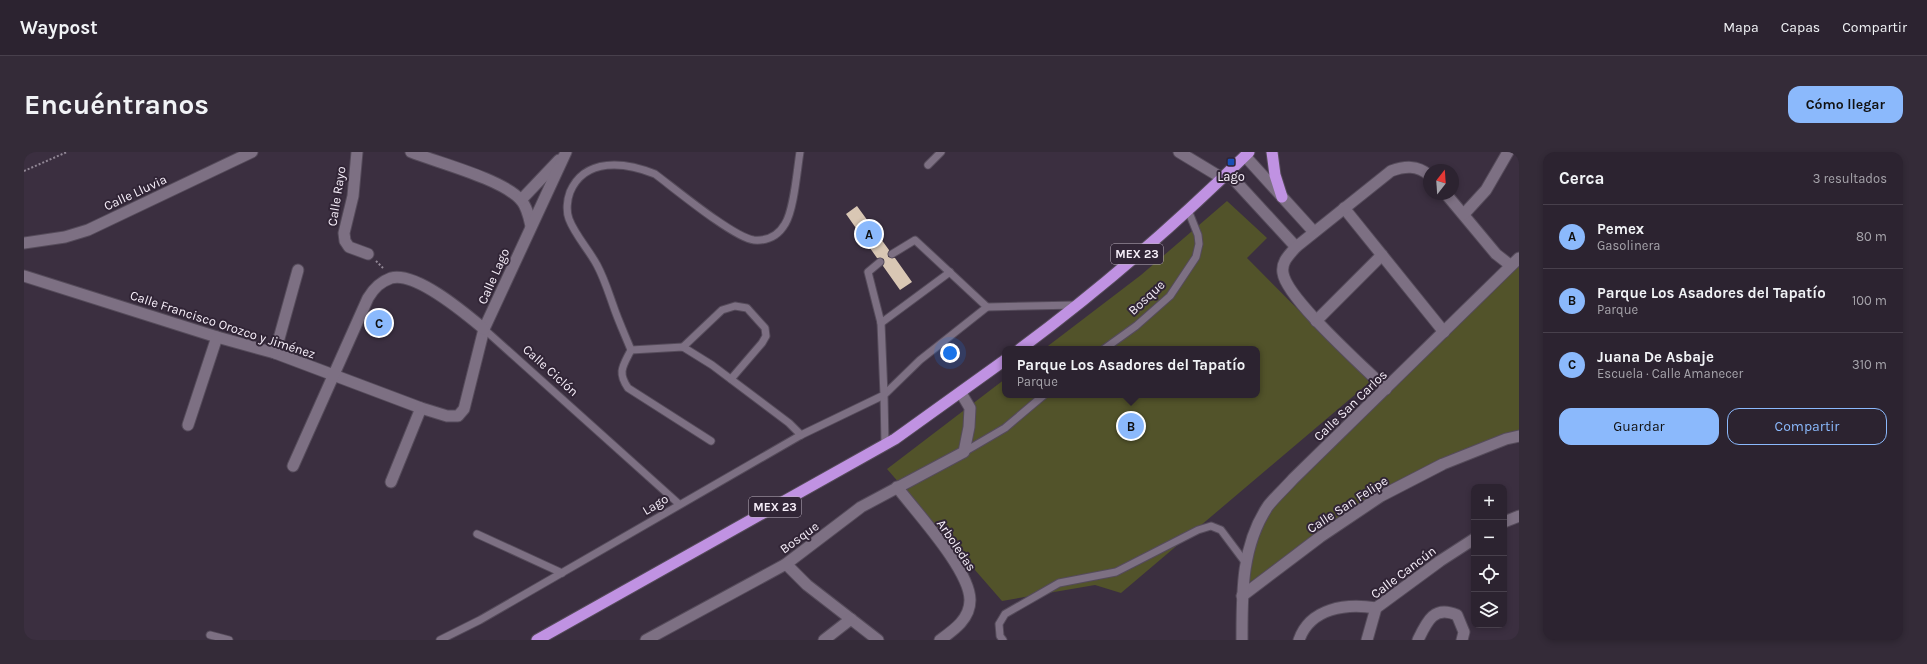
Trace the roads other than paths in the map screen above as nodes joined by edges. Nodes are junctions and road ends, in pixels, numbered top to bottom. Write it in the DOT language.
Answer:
graph roads {
  1 [pos="252,152"];
  2 [pos="357,152"];
  3 [pos="411,152"];
  4 [pos="566,152"];
  5 [pos="800,152"];
  6 [pos="940,152"];
  7 [pos="1179,152"];
  8 [pos="1272,152"];
  9 [pos="1508,152"];
  10 [pos="1247,154"];
  11 [pos="427,155"];
  12 [pos="928,165"];
  13 [pos="1423,171"];
  14 [pos="1225,175"];
  15 [pos="1282,197"];
  16 [pos="521,200"];
  17 [pos="1451,200"];
  18 [pos="1344,208"];
  19 [pos="1188,210"];
  20 [pos="1464,214"];
  21 [pos="531,226"];
  22 [pos="1314,232"];
  23 [pos="24,243"];
  24 [pos="1296,247"];
  25 [pos="368,254"];
  26 [pos="892,254"];
  27 [pos="1382,255"];
  28 [pos="1519,258"];
  29 [pos="880,262"];
  30 [pos="1510,266"];
  31 [pos="298,270"];
  32 [pos="950,272"];
  33 [pos="24,276"];
  34 [pos="1079,304"];
  35 [pos="988,307"];
  36 [pos="1316,321"];
  37 [pos="881,323"];
  38 [pos="484,329"];
  39 [pos="1444,332"];
  40 [pos="217,337"];
  41 [pos="1024,346"];
  42 [pos="1108,346"];
  43 [pos="683,347"];
  44 [pos="631,350"];
  45 [pos="275,353"];
  46 [pos="1002,362"];
  47 [pos="333,375"];
  48 [pos="731,380"];
  49 [pos="1386,389"];
  50 [pos="961,393"];
  51 [pos="884,395"];
  52 [pos="1040,398"];
  53 [pos="421,408"];
  54 [pos="458,416"];
  55 [pos="188,425"];
  56 [pos="801,435"];
  57 [pos="1519,436"];
  58 [pos="711,441"];
  59 [pos="885,444"];
  60 [pos="964,452"];
  61 [pos="292,466"];
  62 [pos="391,482"];
  63 [pos="897,487"];
  64 [pos="679,504"];
  65 [pos="1519,516"];
  66 [pos="1507,521"];
  67 [pos="477,534"];
  68 [pos="1471,541"];
  69 [pos="1245,562"];
  70 [pos="786,564"];
  71 [pos="562,573"];
  72 [pos="1242,596"];
  73 [pos="1376,608"];
  74 [pos="851,619"];
  75 [pos="210,635"];
  76 [pos="953,636"];
  77 [pos="229,640"];
  78 [pos="440,640"];
  79 [pos="537,640"];
  80 [pos="646,640"];
  81 [pos="824,640"];
  82 [pos="878,640"];
  83 [pos="940,640"];
  84 [pos="1002,640"];
  85 [pos="1242,640"];
  86 [pos="1299,640"];
  87 [pos="1367,640"];
  88 [pos="1418,640"];
  89 [pos="1462,640"];
  1 -- 23 [label="street, Calle Lluvia"];
  2 -- 25 [label="street, Calle Rayo"];
  3 -- 11 [label="street"];
  4 -- 16 [label="street"];
  4 -- 21 [label="street, Calle Lago"];
  5 -- 44 [label="lane"];
  6 -- 12 [label="lane"];
  7 -- 14 [label="street"];
  8 -- 15 [label="highway"];
  9 -- 20 [label="street"];
  10 -- 14 [label="highway, MEX 23"];
  10 -- 15 [label="street"];
  11 -- 16 [label="street"];
  13 -- 18 [label="street"];
  14 -- 19 [label="highway, MEX 23"];
  14 -- 24 [label="street"];
  15 -- 22 [label="street"];
  16 -- 21 [label="street"];
  17 -- 20 [label="street"];
  18 -- 22 [label="street"];
  18 -- 27 [label="street"];
  19 -- 34 [label="highway, MEX 23"];
  19 -- 42 [label="lane, Bosque"];
  20 -- 30 [label="street"];
  21 -- 38 [label="street, Calle Lago"];
  22 -- 24 [label="street"];
  24 -- 36 [label="street"];
  26 -- 32 [label="lane"];
  27 -- 36 [label="street"];
  27 -- 39 [label="street"];
  28 -- 30 [label="street, Calle San Carlos"];
  29 -- 37 [label="lane"];
  30 -- 39 [label="street, Calle San Carlos"];
  31 -- 45 [label="street"];
  32 -- 35 [label="lane"];
  32 -- 37 [label="lane"];
  33 -- 40 [label="street, Calle Francisco Orozco y Jiménez"];
  34 -- 35 [label="lane"];
  34 -- 41 [label="highway, MEX 23"];
  35 -- 51 [label="lane, Lago"];
  36 -- 49 [label="street"];
  37 -- 51 [label="lane"];
  38 -- 47 [label="street, Calle Ciclón"];
  38 -- 54 [label="street, Calle Lago"];
  38 -- 64 [label="lane, Calle Ciclón"];
  39 -- 49 [label="street, Calle San Carlos"];
  40 -- 45 [label="street, Calle Francisco Orozco y Jiménez"];
  40 -- 55 [label="street"];
  43 -- 44 [label="lane"];
  43 -- 48 [label="lane"];
  43 -- 48 [label="lane"];
  44 -- 58 [label="lane"];
  45 -- 47 [label="street, Calle Francisco Orozco y Jiménez"];
  46 -- 50 [label="highway, MEX 23"];
  47 -- 53 [label="street, Calle Francisco Orozco y Jiménez"];
  47 -- 61 [label="street"];
  48 -- 56 [label="lane"];
  49 -- 69 [label="street, Calle San Carlos"];
  50 -- 59 [label="highway, MEX 23"];
  50 -- 60 [label="street"];
  51 -- 56 [label="lane, Lago"];
  51 -- 59 [label="lane"];
  52 -- 60 [label="lane, Bosque"];
  53 -- 54 [label="street, Calle Francisco Orozco y Jiménez"];
  53 -- 62 [label="street"];
  56 -- 64 [label="lane, Lago"];
  57 -- 72 [label="street, Calle San Felipe"];
  59 -- 79 [label="highway, MEX 23"];
  60 -- 63 [label="street, Bosque"];
  63 -- 70 [label="street, Bosque"];
  63 -- 76 [label="street, Arboledas"];
  64 -- 71 [label="lane, Lago"];
  65 -- 66 [label="street"];
  67 -- 71 [label="lane"];
  68 -- 73 [label="street, Calle Cancún"];
  69 -- 72 [label="street, Calle San Carlos"];
  69 -- 84 [label="lane"];
  70 -- 74 [label="street"];
  70 -- 80 [label="street, Bosque"];
  71 -- 78 [label="lane, Lago"];
  72 -- 85 [label="street"];
  73 -- 86 [label="street"];
  73 -- 87 [label="street, Calle Cancún"];
  74 -- 81 [label="street"];
  74 -- 82 [label="street"];
  75 -- 77 [label="lane"];
  76 -- 83 [label="street, Arboledas"];
  88 -- 89 [label="street"];
}
